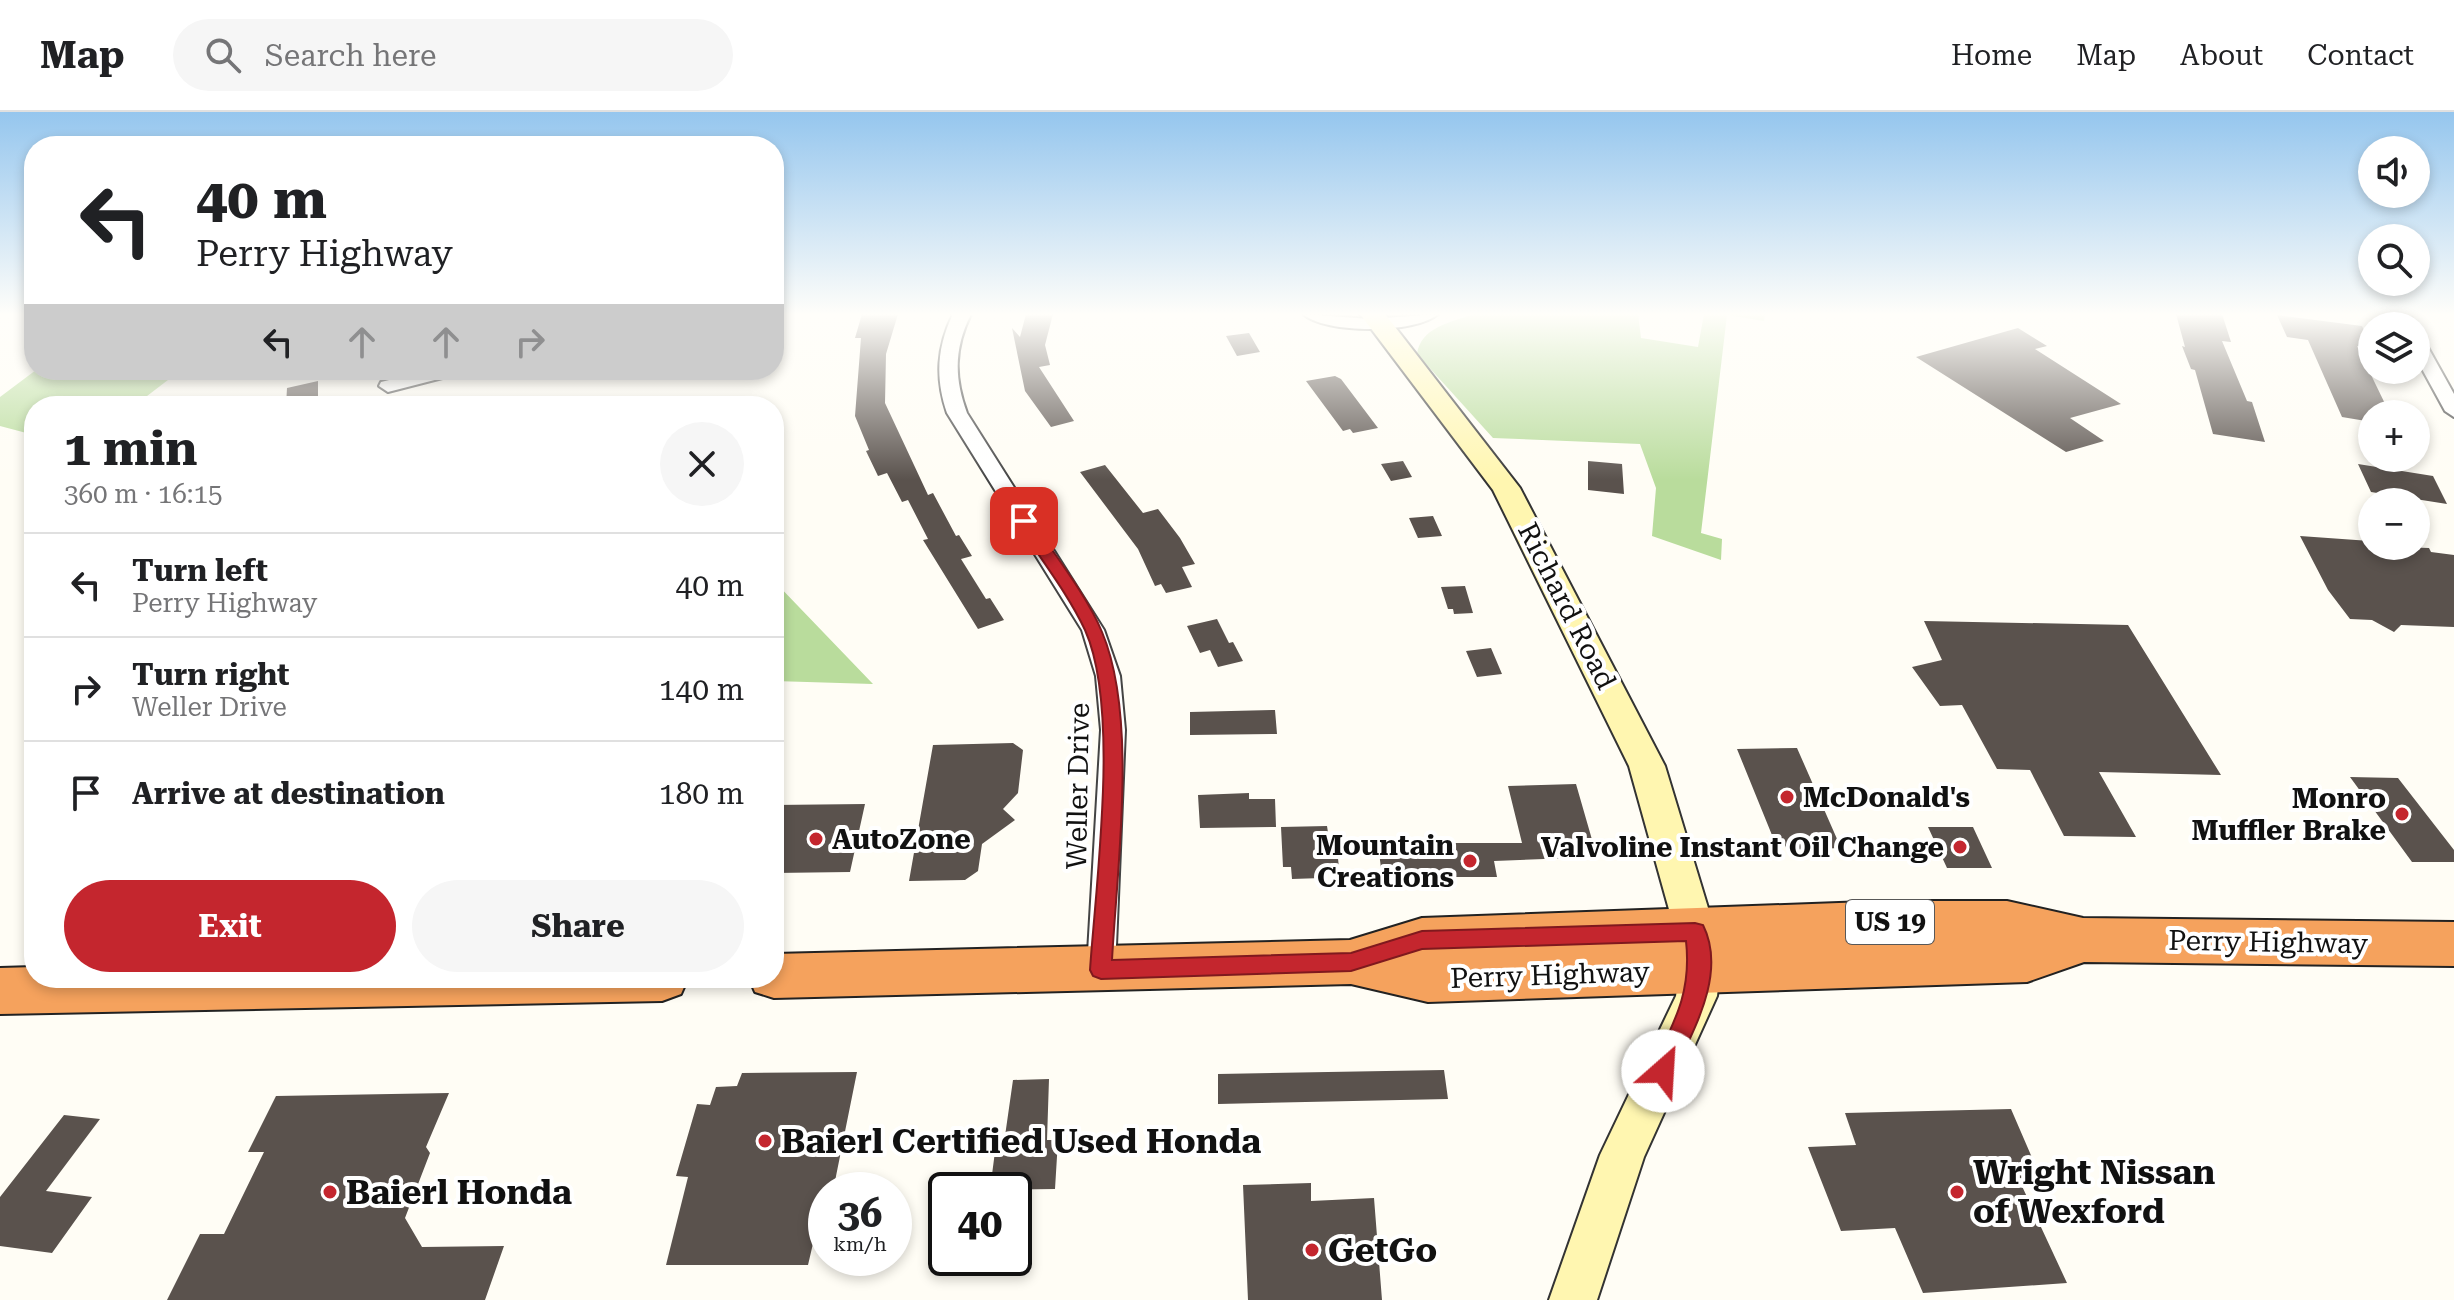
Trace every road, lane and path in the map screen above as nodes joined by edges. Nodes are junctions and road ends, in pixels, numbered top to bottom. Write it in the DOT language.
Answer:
graph roads {
  1 [pos="947,369"];
  2 [pos="1415,369"];
  3 [pos="2431,369"];
  4 [pos="2454,411"];
  5 [pos="2454,944"];
  6 [pos="1698,951"];
  7 [pos="1101,970"];
  8 [pos="784,976"];
  9 [pos="153,988"];
  10 [pos="0,991"];
  11 [pos="1573,1300"];
  1 -- 7 [label="street, Weller Drive"];
  2 -- 6 [label="street, Richard Road"];
  3 -- 4 [label="street"];
  5 -- 6 [label="highway, Perry Highway / US 19"];
  6 -- 7 [label="highway, Perry Highway / US 19"];
  6 -- 11 [label="street"];
  7 -- 8 [label="highway, Perry Highway / US 19"];
  9 -- 10 [label="highway"];
}
